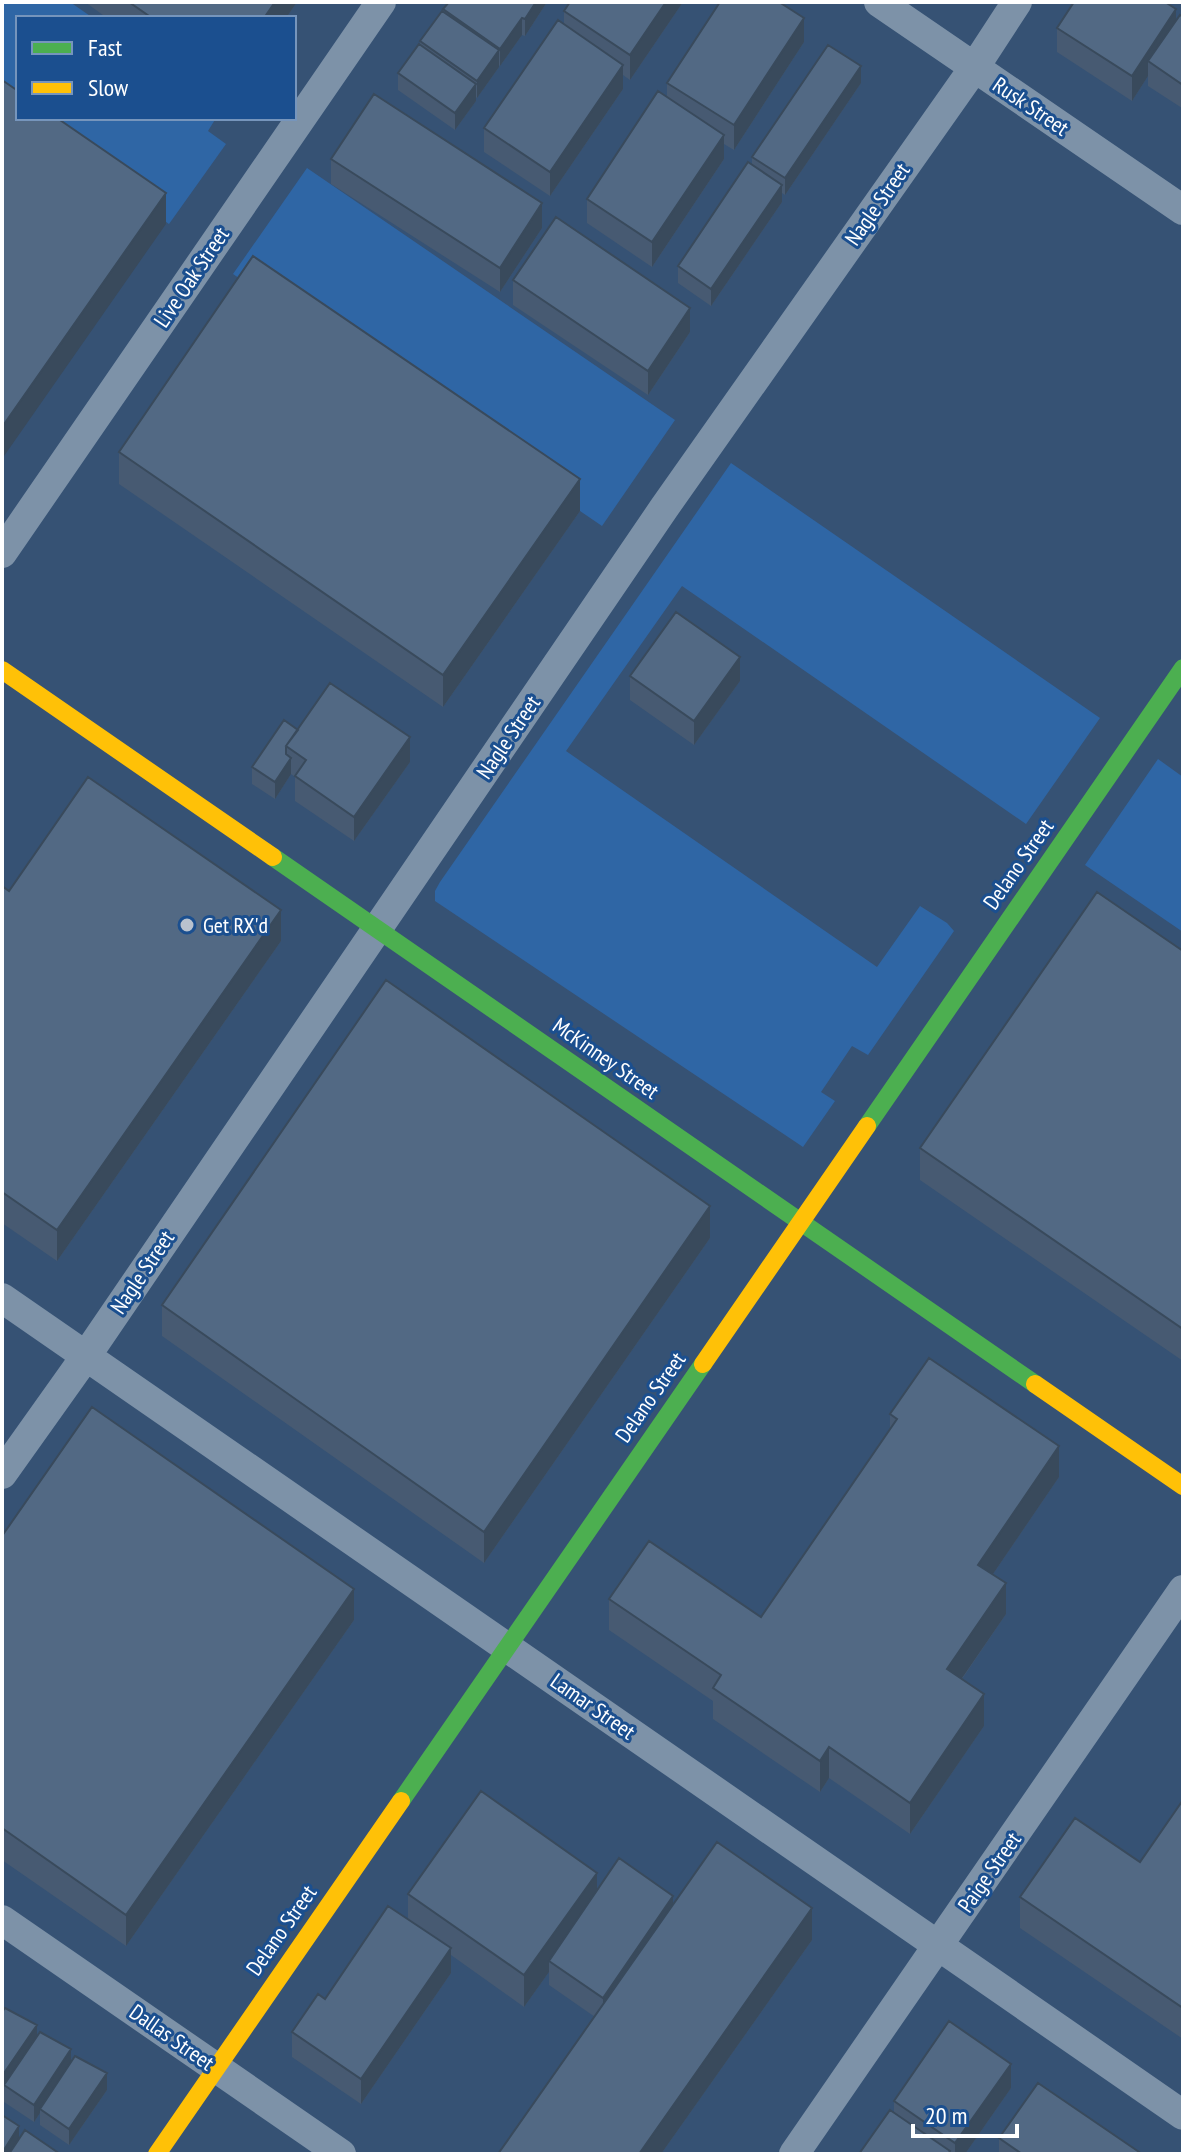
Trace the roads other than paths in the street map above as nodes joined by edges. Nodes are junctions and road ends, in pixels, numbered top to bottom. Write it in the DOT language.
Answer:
graph roads {
  1 [pos="381,2"];
  2 [pos="879,2"];
  3 [pos="1017,2"];
  4 [pos="974,68"];
  5 [pos="1183,210"];
  6 [pos="2,553"];
  7 [pos="1183,668"];
  8 [pos="2,670"];
  9 [pos="376,928"];
  10 [pos="801,1221"];
  11 [pos="2,1298"];
  12 [pos="86,1356"];
  13 [pos="2,1474"];
  14 [pos="1183,1486"];
  15 [pos="1183,1590"];
  16 [pos="507,1647"];
  17 [pos="2,1920"];
  18 [pos="938,1946"];
  19 [pos="216,2067"];
  20 [pos="1183,2115"];
  21 [pos="157,2154"];
  22 [pos="341,2154"];
  23 [pos="794,2154"];
  1 -- 6 [label="street, Live Oak Street"];
  2 -- 4 [label="street, Rusk Street"];
  3 -- 4 [label="street, Nagle Street"];
  4 -- 5 [label="street, Rusk Street"];
  4 -- 9 [label="street, Nagle Street"];
  7 -- 10 [label="street, Delano Street"];
  8 -- 9 [label="street, McKinney Street"];
  9 -- 10 [label="street, McKinney Street"];
  9 -- 12 [label="street, Nagle Street"];
  10 -- 14 [label="street, McKinney Street"];
  10 -- 16 [label="street, Delano Street"];
  11 -- 12 [label="street, Lamar Street"];
  12 -- 13 [label="street, Nagle Street"];
  12 -- 16 [label="street, Lamar Street"];
  15 -- 18 [label="street, Paige Street"];
  16 -- 18 [label="street, Lamar Street"];
  16 -- 19 [label="street, Delano Street"];
  17 -- 19 [label="street, Dallas Street"];
  18 -- 20 [label="street, Lamar Street"];
  18 -- 23 [label="street, Paige Street"];
  19 -- 21 [label="street, Delano Street"];
  19 -- 22 [label="street, Dallas Street"];
}
